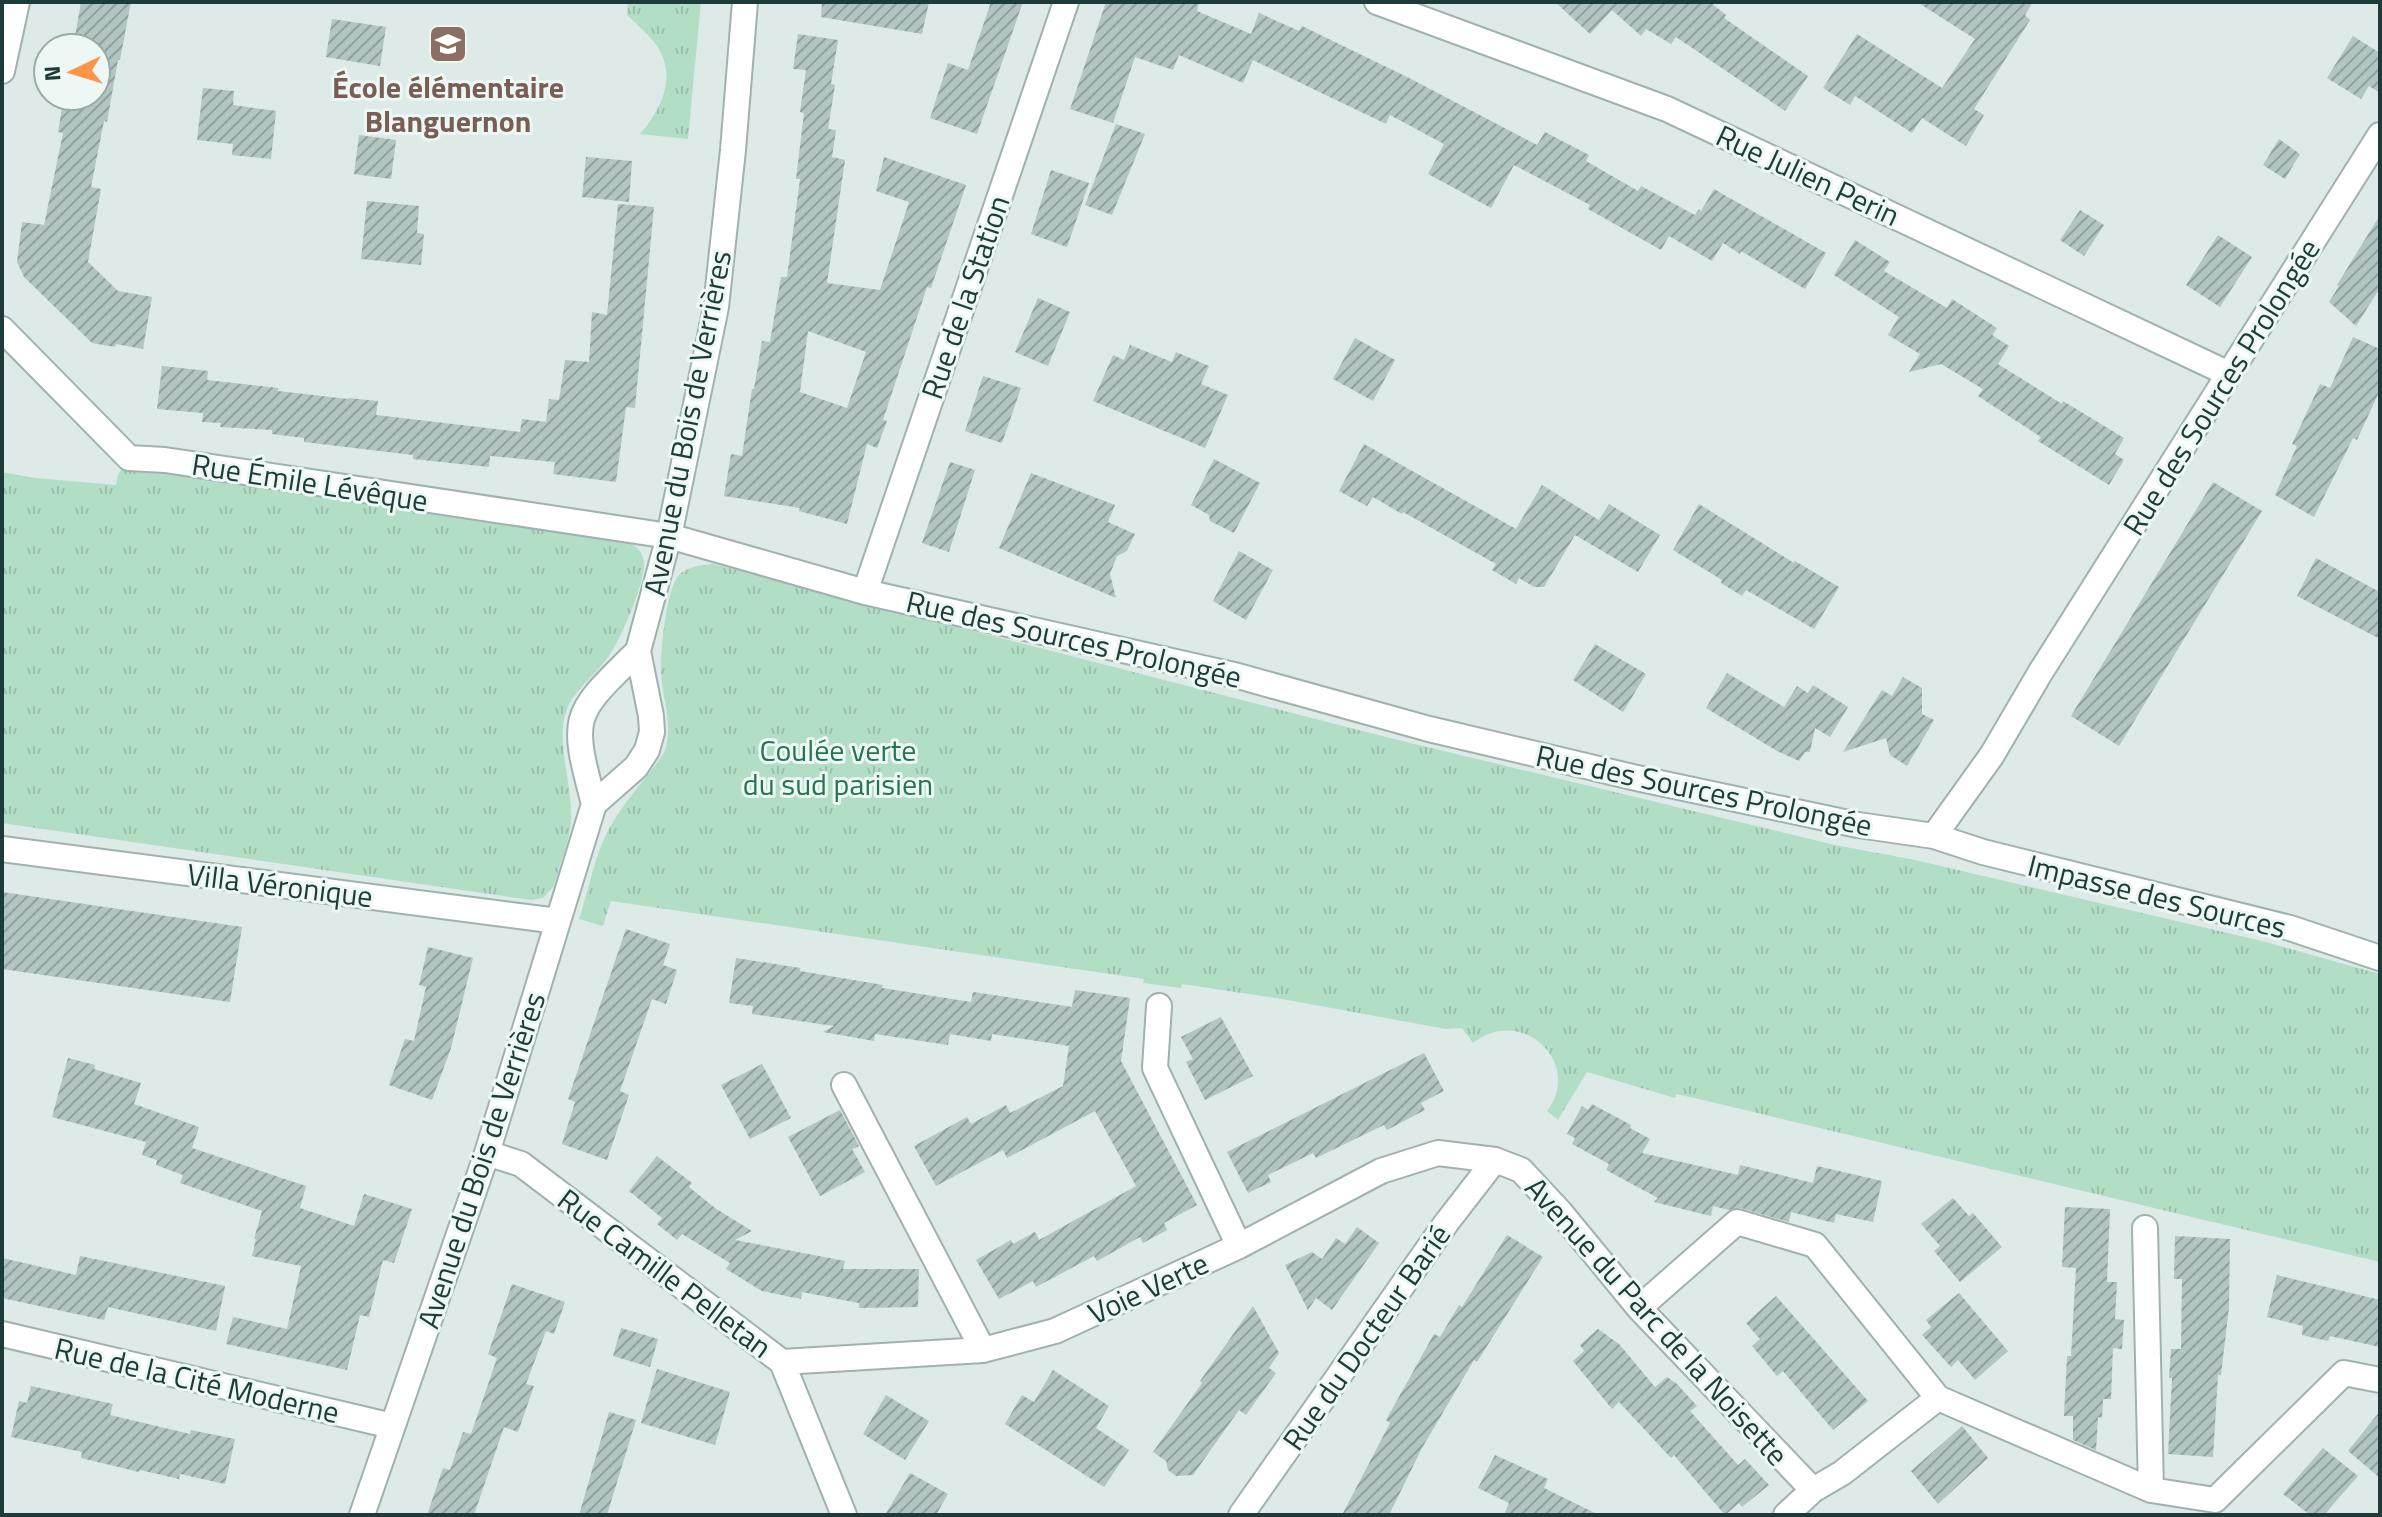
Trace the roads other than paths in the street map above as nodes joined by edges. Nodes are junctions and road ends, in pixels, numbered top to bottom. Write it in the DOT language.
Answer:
graph roads {
  1 [pos="17,2"];
  2 [pos="745,2"];
  3 [pos="1066,2"];
  4 [pos="1377,2"];
  5 [pos="2,71"];
  6 [pos="2380,135"];
  7 [pos="2,329"];
  8 [pos="2229,374"];
  9 [pos="669,536"];
  10 [pos="865,592"];
  11 [pos="638,651"];
  12 [pos="594,804"];
  13 [pos="1934,836"];
  14 [pos="2,849"];
  15 [pos="558,921"];
  16 [pos="2380,958"];
  17 [pos="1159,1006"];
  18 [pos="844,1085"];
  19 [pos="487,1153"];
  20 [pos="1495,1160"];
  21 [pos="2145,1228"];
  22 [pos="1239,1246"];
  23 [pos="1639,1308"];
  24 [pos="2,1334"];
  25 [pos="983,1350"];
  26 [pos="782,1362"];
  27 [pos="2380,1380"];
  28 [pos="1938,1398"];
  29 [pos="392,1426"];
  30 [pos="1813,1490"];
  31 [pos="2151,1490"];
  32 [pos="362,1515"];
  33 [pos="844,1515"];
  34 [pos="1241,1515"];
  35 [pos="1786,1515"];
  1 -- 5 [label="street"];
  2 -- 9 [label="street, Avenue du Bois de Verrières"];
  3 -- 10 [label="street, Rue de la Station"];
  4 -- 8 [label="street, Rue Julien Perin"];
  6 -- 8 [label="street, Rue des Sources Prolongée"];
  7 -- 9 [label="street, Rue Émile Lévêque"];
  8 -- 13 [label="street, Rue des Sources Prolongée"];
  9 -- 10 [label="street, Rue des Sources Prolongée"];
  9 -- 11 [label="street, Avenue du Bois de Verrières"];
  10 -- 13 [label="street, Rue des Sources Prolongée"];
  11 -- 12 [label="street"];
  11 -- 12 [label="street"];
  12 -- 15 [label="street, Avenue du Bois de Verrières"];
  13 -- 16 [label="street, Impasse des Sources"];
  14 -- 15 [label="street, Villa Véronique"];
  15 -- 19 [label="street, Avenue du Bois de Verrières"];
  17 -- 22 [label="street"];
  18 -- 25 [label="street"];
  19 -- 26 [label="street, Rue Camille Pelletan"];
  19 -- 29 [label="street, Avenue du Bois de Verrières"];
  20 -- 22 [label="street, Voie Verte"];
  20 -- 23 [label="street, Avenue du Parc de la Noisette"];
  20 -- 34 [label="street, Rue du Docteur Barié"];
  21 -- 31 [label="street"];
  22 -- 25 [label="street, Voie Verte"];
  23 -- 28 [label="street"];
  23 -- 30 [label="street, Avenue du Parc de la Noisette"];
  24 -- 29 [label="street, Rue de la Cité Moderne"];
  25 -- 26 [label="street, Voie Verte"];
  26 -- 33 [label="street, Rue Camille Pelletan"];
  27 -- 31 [label="street"];
  28 -- 30 [label="street"];
  28 -- 31 [label="street"];
  29 -- 32 [label="street, Avenue du Bois de Verrières"];
  30 -- 35 [label="street"];
}
